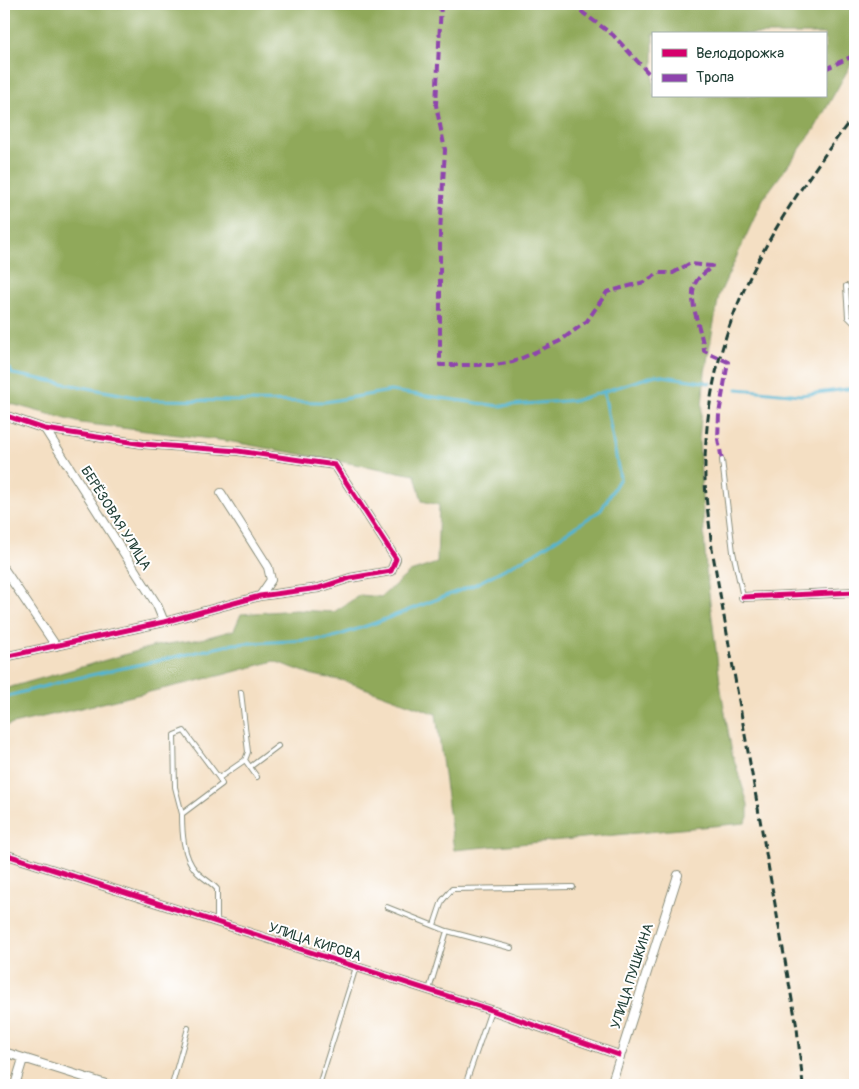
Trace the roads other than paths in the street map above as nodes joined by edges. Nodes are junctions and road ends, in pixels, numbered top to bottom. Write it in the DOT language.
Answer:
graph roads {
  1 [pos="846,286"];
  2 [pos="855,324"];
  3 [pos="4,415"];
  4 [pos="45,429"];
  5 [pos="722,460"];
  6 [pos="221,493"];
  7 [pos="4,569"];
  8 [pos="855,592"];
  9 [pos="260,596"];
  10 [pos="743,597"];
  11 [pos="164,622"];
  12 [pos="56,646"];
  13 [pos="4,657"];
  14 [pos="241,692"];
  15 [pos="278,746"];
  16 [pos="245,760"];
  17 [pos="250,766"];
  18 [pos="257,777"];
  19 [pos="219,778"];
  20 [pos="182,814"];
  21 [pos="4,854"];
  22 [pos="678,876"];
  23 [pos="573,887"];
  24 [pos="387,906"];
  25 [pos="217,922"];
  26 [pos="434,925"];
  27 [pos="447,931"];
  28 [pos="511,948"];
  29 [pos="356,967"];
  30 [pos="429,990"];
  31 [pos="490,1010"];
  32 [pos="188,1028"];
  33 [pos="4,1052"];
  34 [pos="619,1055"];
  35 [pos="23,1059"];
  36 [pos="855,1070"];
  37 [pos="15,1085"];
  38 [pos="109,1085"];
  39 [pos="172,1085"];
  40 [pos="319,1085"];
  41 [pos="465,1085"];
  42 [pos="611,1085"];
  43 [pos="853,1085"];
  1 -- 2 [label="lane"];
  3 -- 4 [label="street"];
  4 -- 9 [label="street"];
  4 -- 11 [label="street, БЕРЁЗОВАЯ УЛИЦА"];
  5 -- 10 [label="lane"];
  6 -- 9 [label="street"];
  7 -- 12 [label="street"];
  8 -- 10 [label="street"];
  9 -- 11 [label="street"];
  11 -- 12 [label="street"];
  12 -- 13 [label="street"];
  14 -- 16 [label="lane"];
  15 -- 17 [label="lane"];
  16 -- 17 [label="lane"];
  16 -- 19 [label="lane"];
  17 -- 18 [label="lane"];
  19 -- 20 [label="lane"];
  19 -- 20 [label="lane"];
  20 -- 25 [label="lane"];
  21 -- 25 [label="street, УЛИЦА КИРОВА"];
  22 -- 34 [label="street, УЛИЦА ПУШКИНА"];
  23 -- 26 [label="lane"];
  24 -- 26 [label="lane"];
  25 -- 29 [label="street, УЛИЦА КИРОВА"];
  26 -- 27 [label="lane"];
  27 -- 28 [label="lane"];
  27 -- 30 [label="lane"];
  29 -- 30 [label="street, УЛИЦА КИРОВА"];
  29 -- 40 [label="lane"];
  30 -- 31 [label="street, УЛИЦА КИРОВА"];
  31 -- 34 [label="street, УЛИЦА КИРОВА"];
  31 -- 41 [label="lane"];
  32 -- 39 [label="lane"];
  33 -- 35 [label="street"];
  34 -- 42 [label="street, УЛИЦА ПУШКИНА"];
  35 -- 37 [label="street"];
  35 -- 38 [label="street"];
  36 -- 43 [label="street"];
}
